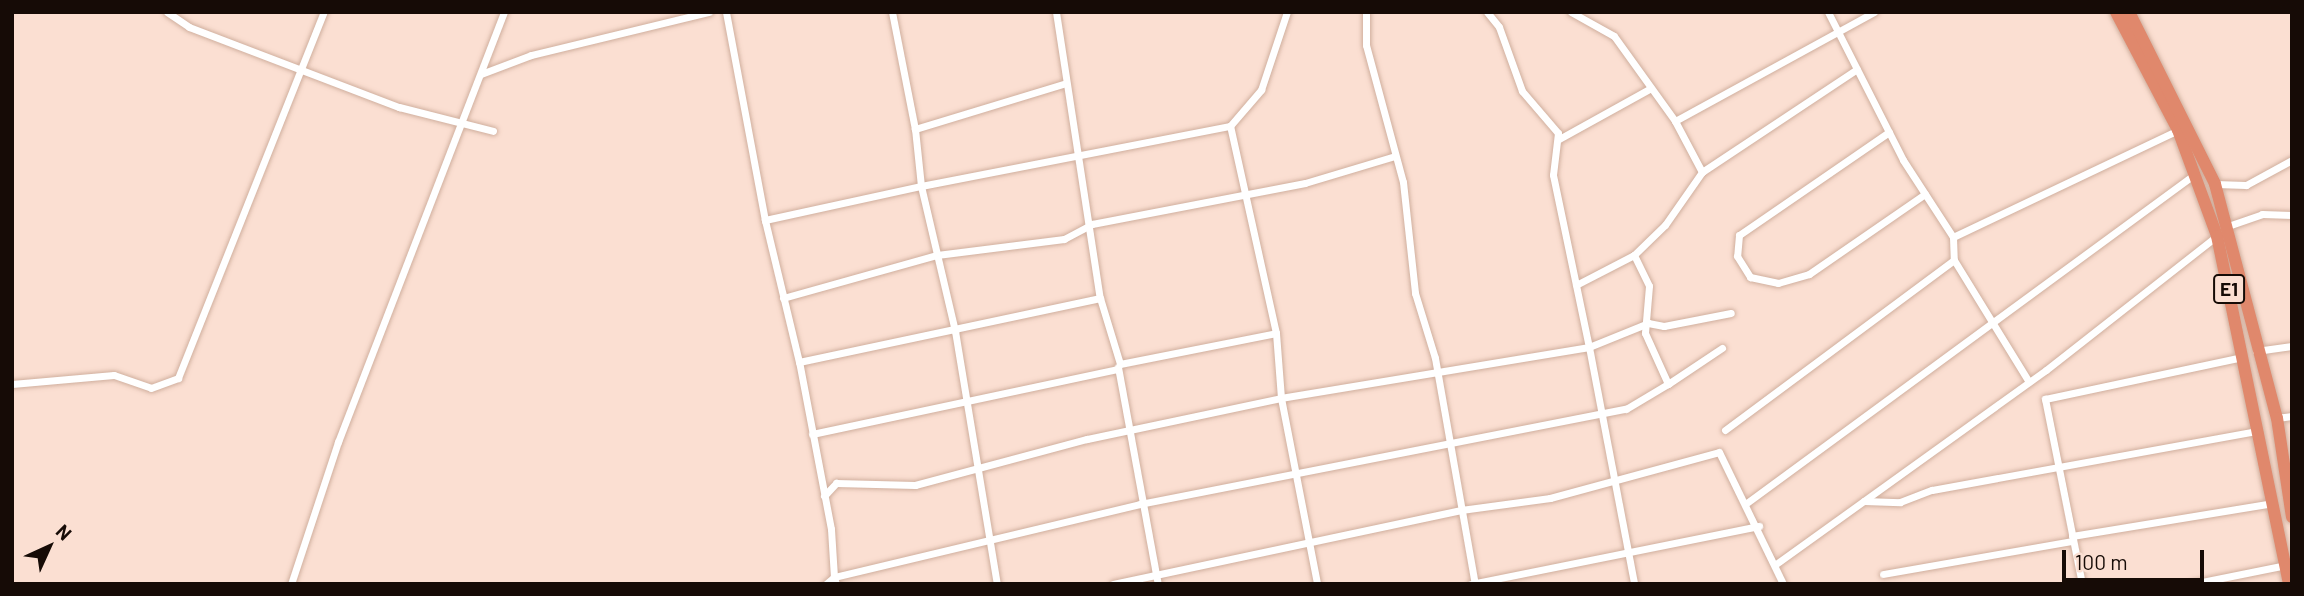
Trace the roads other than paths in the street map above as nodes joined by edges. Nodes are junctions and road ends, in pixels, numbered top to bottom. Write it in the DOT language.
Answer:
graph roads {
  1 [pos="167,12"];
  2 [pos="324,12"];
  3 [pos="505,12"];
  4 [pos="709,12"];
  5 [pos="726,12"];
  6 [pos="892,12"];
  7 [pos="1056,12"];
  8 [pos="1287,12"];
  9 [pos="1366,12"];
  10 [pos="1487,12"];
  11 [pos="1571,12"];
  12 [pos="1828,12"];
  13 [pos="1874,12"];
  14 [pos="2116,12"];
  15 [pos="2129,12"];
  16 [pos="1837,30"];
  17 [pos="303,66"];
  18 [pos="1857,69"];
  19 [pos="481,74"];
  20 [pos="1063,84"];
  21 [pos="1651,88"];
  22 [pos="1675,121"];
  23 [pos="462,123"];
  24 [pos="1230,126"];
  25 [pos="915,129"];
  26 [pos="2178,130"];
  27 [pos="493,131"];
  28 [pos="1889,132"];
  29 [pos="1559,139"];
  30 [pos="1395,156"];
  31 [pos="1078,158"];
  32 [pos="2292,160"];
  33 [pos="1702,172"];
  34 [pos="2196,174"];
  35 [pos="2215,184"];
  36 [pos="920,186"];
  37 [pos="1245,192"];
  38 [pos="1925,194"];
  39 [pos="2292,215"];
  40 [pos="765,220"];
  41 [pos="1092,224"];
  42 [pos="2228,226"];
  43 [pos="2217,236"];
  44 [pos="1953,237"];
  45 [pos="1634,255"];
  46 [pos="937,256"];
  47 [pos="1954,260"];
  48 [pos="1576,285"];
  49 [pos="783,298"];
  50 [pos="1100,298"];
  51 [pos="1731,313"];
  52 [pos="1990,322"];
  53 [pos="1648,323"];
  54 [pos="955,331"];
  55 [pos="1276,333"];
  56 [pos="2292,346"];
  57 [pos="1589,347"];
  58 [pos="1722,348"];
  59 [pos="2256,351"];
  60 [pos="2242,357"];
  61 [pos="799,362"];
  62 [pos="1119,366"];
  63 [pos="1436,373"];
  64 [pos="2029,382"];
  65 [pos="12,384"];
  66 [pos="1668,384"];
  67 [pos="1281,398"];
  68 [pos="963,401"];
  69 [pos="1601,413"];
  70 [pos="2292,416"];
  71 [pos="2277,418"];
  72 [pos="1725,430"];
  73 [pos="2258,431"];
  74 [pos="812,434"];
  75 [pos="1128,434"];
  76 [pos="1449,445"];
  77 [pos="2060,467"];
  78 [pos="974,469"];
  79 [pos="1293,471"];
  80 [pos="1615,483"];
  81 [pos="824,496"];
  82 [pos="1864,500"];
  83 [pos="1748,502"];
  84 [pos="2273,503"];
  85 [pos="1140,504"];
  86 [pos="1461,510"];
  87 [pos="2292,517"];
  88 [pos="1759,526"];
  89 [pos="986,538"];
  90 [pos="2072,539"];
  91 [pos="1308,545"];
  92 [pos="1629,555"];
  93 [pos="1776,564"];
  94 [pos="2286,565"];
  95 [pos="1156,575"];
  96 [pos="1883,575"];
  97 [pos="835,581"];
  98 [pos="291,584"];
  99 [pos="826,584"];
  100 [pos="997,584"];
  101 [pos="1113,584"];
  102 [pos="1158,584"];
  103 [pos="1317,584"];
  104 [pos="1473,584"];
  105 [pos="1634,584"];
  106 [pos="1783,584"];
  107 [pos="2082,584"];
  108 [pos="2192,584"];
  109 [pos="2290,584"];
  1 -- 17 [label="street"];
  2 -- 17 [label="street"];
  3 -- 19 [label="street"];
  4 -- 19 [label="street"];
  5 -- 40 [label="street"];
  6 -- 25 [label="street"];
  7 -- 20 [label="street"];
  8 -- 24 [label="street"];
  9 -- 30 [label="street"];
  10 -- 29 [label="street"];
  11 -- 21 [label="street"];
  12 -- 16 [label="street"];
  13 -- 16 [label="street"];
  14 -- 26 [label="highway, E1"];
  15 -- 35 [label="highway, E1"];
  16 -- 18 [label="street"];
  16 -- 22 [label="street"];
  17 -- 23 [label="street"];
  17 -- 65 [label="street"];
  18 -- 28 [label="street"];
  18 -- 33 [label="street"];
  19 -- 23 [label="street"];
  20 -- 25 [label="street"];
  20 -- 31 [label="street"];
  21 -- 22 [label="street"];
  21 -- 29 [label="street"];
  22 -- 33 [label="street"];
  23 -- 27 [label="street"];
  23 -- 98 [label="street"];
  24 -- 31 [label="street"];
  24 -- 37 [label="street"];
  25 -- 36 [label="street"];
  26 -- 34 [label="highway, E1"];
  26 -- 44 [label="street"];
  28 -- 38 [label="street"];
  28 -- 38 [label="street"];
  29 -- 48 [label="street"];
  30 -- 37 [label="street"];
  30 -- 63 [label="street"];
  31 -- 36 [label="street"];
  31 -- 41 [label="street"];
  32 -- 35 [label="street"];
  33 -- 45 [label="street"];
  34 -- 43 [label="highway, E1"];
  34 -- 52 [label="street"];
  35 -- 42 [label="highway, E1"];
  36 -- 40 [label="street"];
  36 -- 46 [label="street"];
  37 -- 41 [label="street"];
  37 -- 55 [label="street"];
  38 -- 44 [label="street"];
  39 -- 42 [label="street"];
  40 -- 49 [label="street"];
  41 -- 46 [label="street"];
  41 -- 50 [label="street"];
  42 -- 59 [label="highway, E1"];
  43 -- 60 [label="highway, E1"];
  43 -- 64 [label="street"];
  44 -- 47 [label="street"];
  45 -- 48 [label="street"];
  45 -- 53 [label="street"];
  46 -- 49 [label="street"];
  46 -- 54 [label="street"];
  47 -- 52 [label="street"];
  47 -- 72 [label="street"];
  48 -- 57 [label="street"];
  49 -- 61 [label="street"];
  50 -- 54 [label="street"];
  50 -- 62 [label="street"];
  51 -- 53 [label="street"];
  52 -- 64 [label="street"];
  52 -- 83 [label="street"];
  53 -- 57 [label="street"];
  53 -- 66 [label="street"];
  54 -- 61 [label="street"];
  54 -- 68 [label="street"];
  55 -- 62 [label="street"];
  55 -- 67 [label="street"];
  56 -- 59 [label="street"];
  57 -- 63 [label="street"];
  57 -- 69 [label="street"];
  58 -- 66 [label="street"];
  59 -- 71 [label="highway, E1"];
  60 -- 73 [label="highway, E1"];
  60 -- 77 [label="street"];
  61 -- 74 [label="street"];
  62 -- 68 [label="street"];
  62 -- 75 [label="street"];
  63 -- 67 [label="street"];
  63 -- 76 [label="street"];
  64 -- 82 [label="street"];
  66 -- 69 [label="street"];
  67 -- 75 [label="street"];
  67 -- 79 [label="street"];
  68 -- 74 [label="street"];
  68 -- 78 [label="street"];
  69 -- 76 [label="street"];
  69 -- 80 [label="street"];
  70 -- 71 [label="street"];
  71 -- 87 [label="highway, E1"];
  73 -- 77 [label="street"];
  73 -- 84 [label="highway, E1"];
  74 -- 81 [label="street"];
  75 -- 78 [label="street"];
  75 -- 85 [label="street"];
  76 -- 79 [label="street"];
  76 -- 86 [label="street"];
  77 -- 82 [label="street"];
  77 -- 90 [label="street"];
  78 -- 81 [label="street"];
  78 -- 89 [label="street"];
  79 -- 85 [label="street"];
  79 -- 91 [label="street"];
  80 -- 83 [label="street"];
  80 -- 86 [label="street"];
  80 -- 92 [label="street"];
  81 -- 97 [label="street"];
  82 -- 93 [label="street"];
  83 -- 88 [label="street"];
  84 -- 90 [label="street"];
  84 -- 94 [label="highway, E1"];
  85 -- 89 [label="street"];
  85 -- 95 [label="street"];
  86 -- 91 [label="street"];
  86 -- 104 [label="street"];
  88 -- 92 [label="street"];
  88 -- 93 [label="street"];
  89 -- 97 [label="street"];
  89 -- 100 [label="street"];
  90 -- 96 [label="street"];
  90 -- 107 [label="street"];
  91 -- 95 [label="street"];
  91 -- 103 [label="street"];
  92 -- 104 [label="street"];
  92 -- 105 [label="street"];
  93 -- 106 [label="street"];
  94 -- 108 [label="street"];
  94 -- 109 [label="highway, E1"];
  95 -- 101 [label="street"];
  95 -- 102 [label="street"];
  97 -- 99 [label="street"];
}
